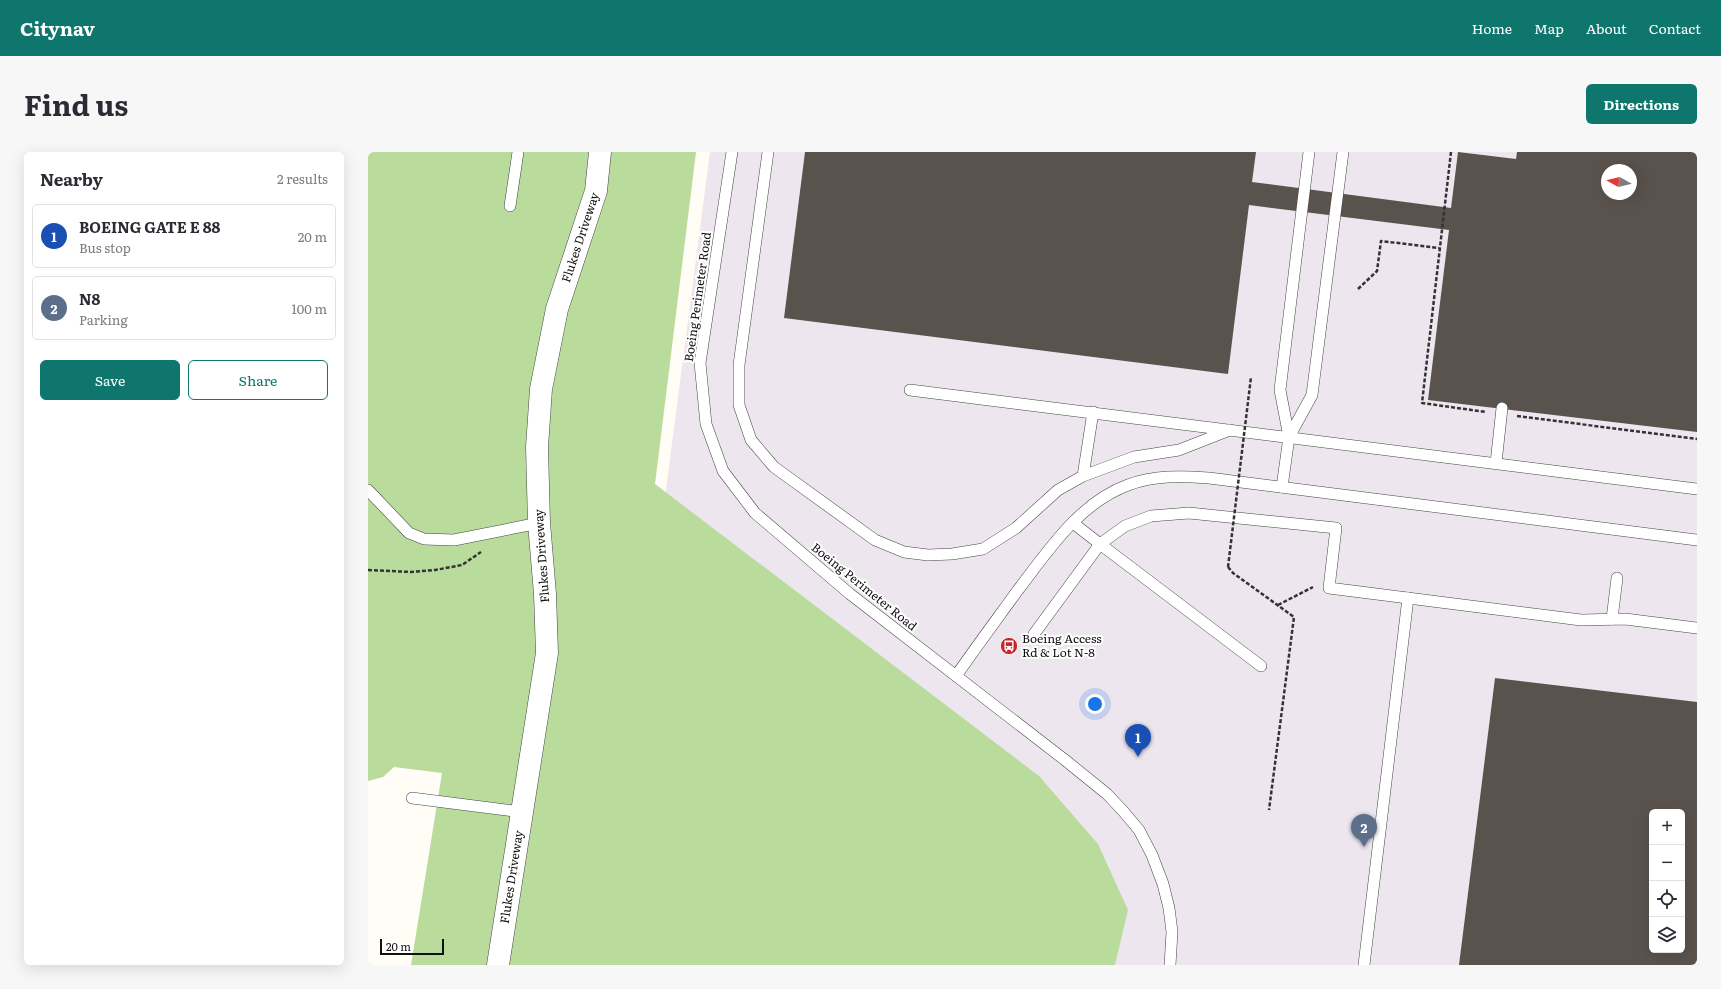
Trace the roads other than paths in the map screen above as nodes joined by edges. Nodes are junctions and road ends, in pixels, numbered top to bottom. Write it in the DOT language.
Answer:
graph roads {
  1 [pos="518,152"];
  2 [pos="600,152"];
  3 [pos="732,152"];
  4 [pos="768,152"];
  5 [pos="1309,152"];
  6 [pos="1343,152"];
  7 [pos="510,206"];
  8 [pos="910,390"];
  9 [pos="1497,410"];
  10 [pos="1093,412"];
  11 [pos="1230,430"];
  12 [pos="1289,437"];
  13 [pos="1496,463"];
  14 [pos="1083,476"];
  15 [pos="1282,487"];
  16 [pos="1697,489"];
  17 [pos="368,490"];
  18 [pos="539,523"];
  19 [pos="1073,523"];
  20 [pos="1697,540"];
  21 [pos="1100,544"];
  22 [pos="1617,578"];
  23 [pos="1408,598"];
  24 [pos="1612,620"];
  25 [pos="1697,628"];
  26 [pos="1034,634"];
  27 [pos="1261,666"];
  28 [pos="956,676"];
  29 [pos="412,798"];
  30 [pos="522,812"];
  31 [pos="498,965"];
  32 [pos="1170,965"];
  33 [pos="1364,965"];
  1 -- 7 [label="lane"];
  2 -- 18 [label="street, Flukes Driveway"];
  3 -- 28 [label="lane, Boeing Perimeter Road"];
  4 -- 14 [label="lane"];
  5 -- 12 [label="lane"];
  6 -- 12 [label="lane"];
  8 -- 10 [label="lane"];
  9 -- 13 [label="lane"];
  10 -- 11 [label="lane"];
  10 -- 14 [label="lane"];
  11 -- 12 [label="lane"];
  11 -- 14 [label="lane"];
  12 -- 13 [label="lane"];
  12 -- 15 [label="lane"];
  13 -- 16 [label="lane"];
  15 -- 19 [label="lane"];
  15 -- 20 [label="lane"];
  17 -- 18 [label="lane"];
  18 -- 30 [label="street, Flukes Driveway"];
  19 -- 21 [label="lane"];
  19 -- 28 [label="lane"];
  21 -- 23 [label="lane"];
  21 -- 26 [label="lane"];
  21 -- 27 [label="lane"];
  22 -- 24 [label="lane"];
  23 -- 24 [label="lane"];
  23 -- 33 [label="lane"];
  24 -- 25 [label="lane"];
  28 -- 32 [label="lane, Boeing Perimeter Road"];
  29 -- 30 [label="lane"];
  30 -- 31 [label="street, Flukes Driveway"];
}
